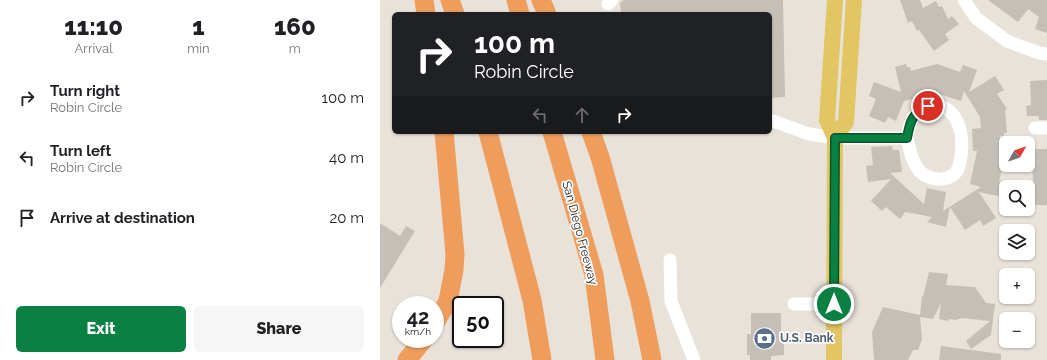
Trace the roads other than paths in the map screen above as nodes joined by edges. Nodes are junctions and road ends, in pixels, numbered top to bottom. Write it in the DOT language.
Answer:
graph roads {
  1 [pos="424,0"];
  2 [pos="450,0"];
  3 [pos="516,0"];
  4 [pos="541,0"];
  5 [pos="835,0"];
  6 [pos="854,0"];
  7 [pos="964,0"];
  8 [pos="426,12"];
  9 [pos="454,12"];
  10 [pos="519,12"];
  11 [pos="546,12"];
  12 [pos="1047,54"];
  13 [pos="772,121"];
  14 [pos="444,134"];
  15 [pos="489,134"];
  16 [pos="553,134"];
  17 [pos="592,134"];
  18 [pos="835,138"];
  19 [pos="907,138"];
  20 [pos="670,260"];
  21 [pos="594,275"];
  22 [pos="794,304"];
  23 [pos="834,304"];
  24 [pos="444,308"];
  25 [pos="417,348"];
  26 [pos="407,360"];
  27 [pos="542,360"];
  28 [pos="605,360"];
  29 [pos="615,360"];
  30 [pos="652,360"];
  31 [pos="694,360"];
  32 [pos="834,360"];
  1 -- 8 [label="highway"];
  2 -- 9 [label="highway"];
  3 -- 10 [label="highway"];
  4 -- 11 [label="highway"];
  5 -- 18 [label="main road"];
  6 -- 18 [label="main road"];
  7 -- 12 [label="street"];
  13 -- 18 [label="street"];
  14 -- 24 [label="highway"];
  15 -- 27 [label="highway"];
  16 -- 21 [label="highway, San Diego Freeway"];
  17 -- 30 [label="highway"];
  18 -- 19 [label="street"];
  18 -- 23 [label="main road"];
  19 -- 19 [label="street"];
  20 -- 31 [label="street"];
  21 -- 28 [label="highway, San Diego Freeway"];
  21 -- 29 [label="highway"];
  22 -- 23 [label="street"];
  23 -- 32 [label="main road"];
  25 -- 26 [label="highway"];
}
